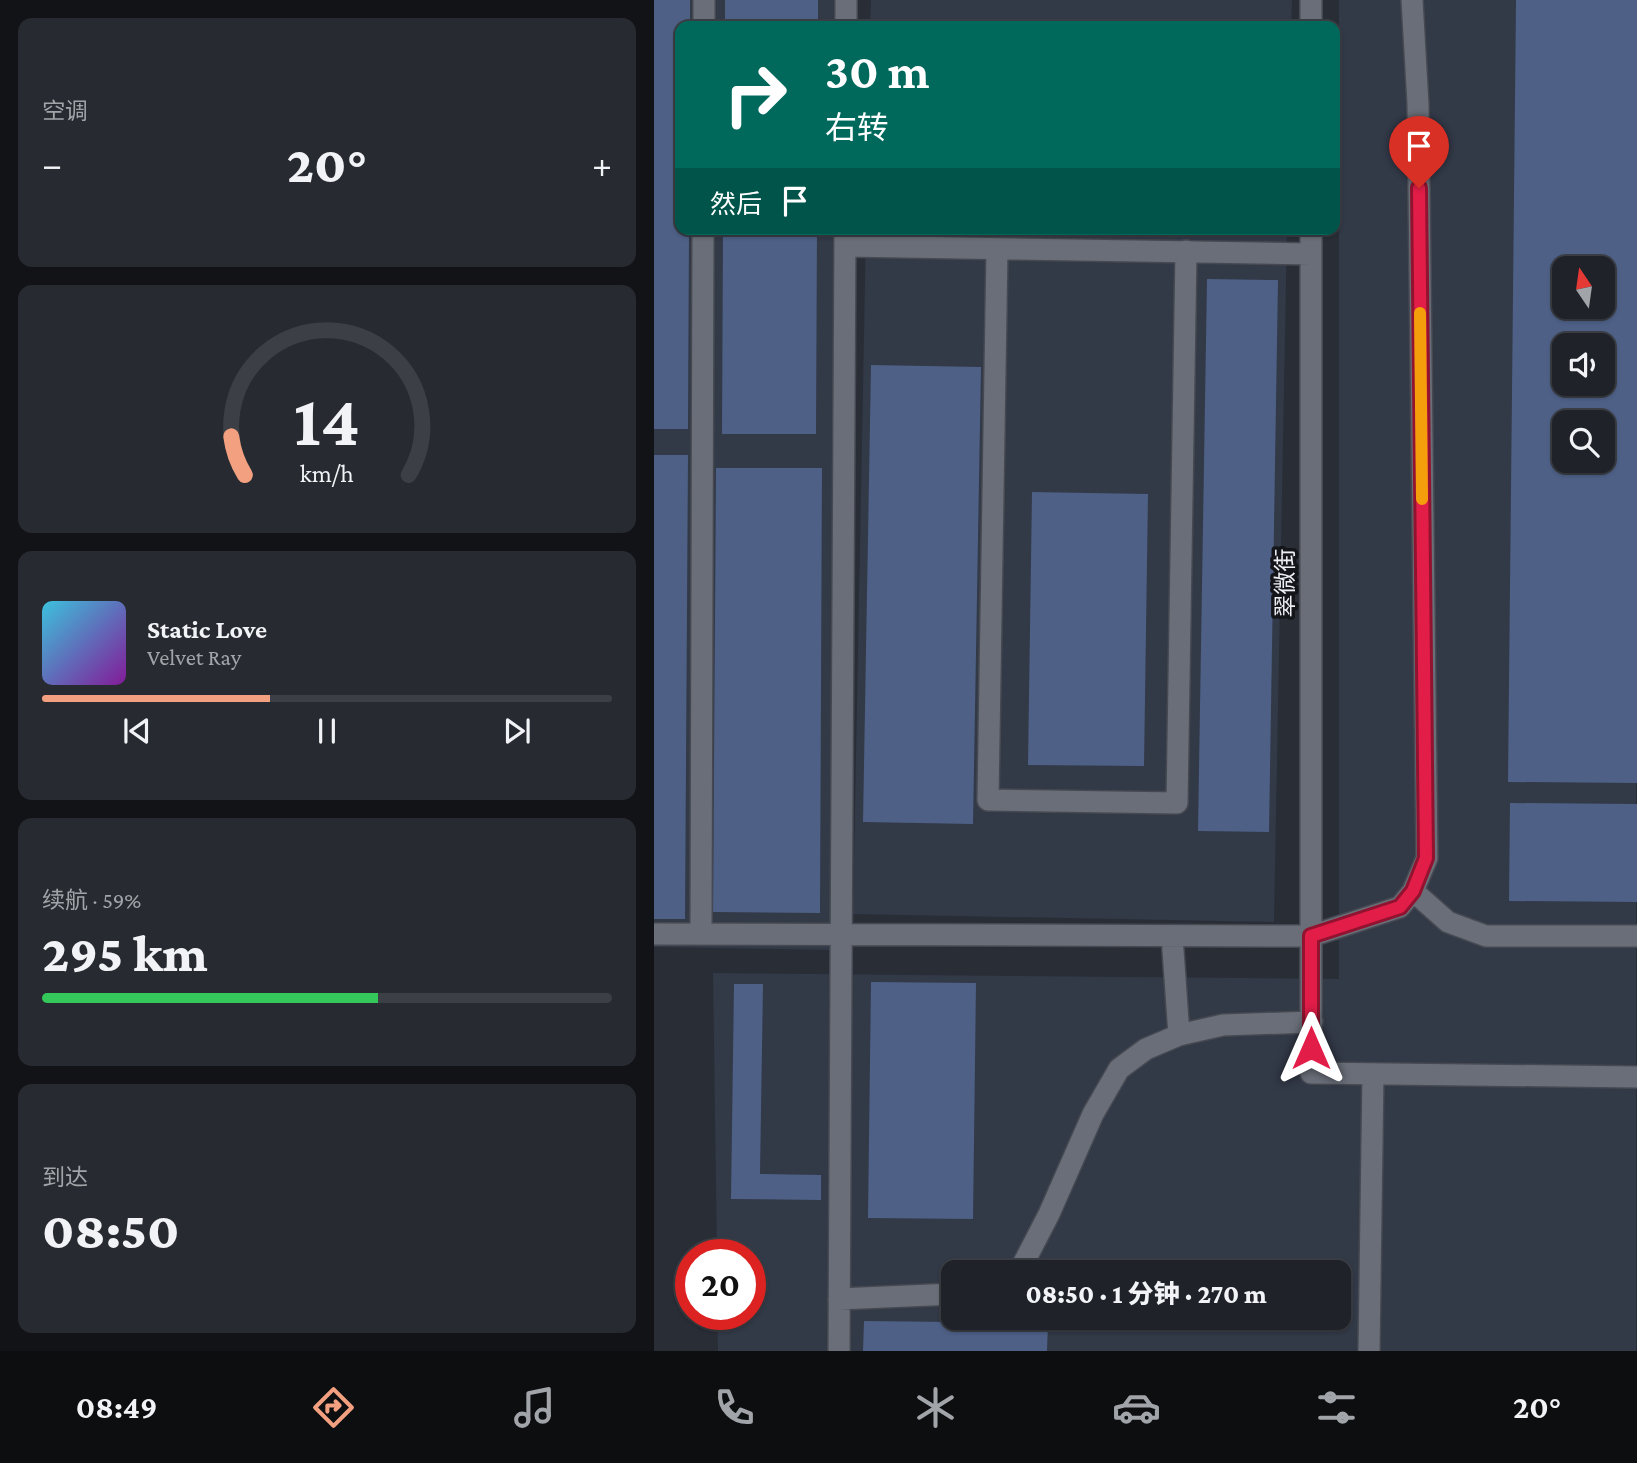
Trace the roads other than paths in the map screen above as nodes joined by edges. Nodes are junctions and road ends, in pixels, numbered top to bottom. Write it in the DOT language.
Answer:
graph roads {
  1 [pos="704,0"];
  2 [pos="846,0"];
  3 [pos="1311,0"];
  4 [pos="1412,0"];
  5 [pos="704,21"];
  6 [pos="846,21"];
  7 [pos="1311,21"];
  8 [pos="703,235"];
  9 [pos="1311,235"];
  10 [pos="845,238"];
  11 [pos="997,249"];
  12 [pos="1186,251"];
  13 [pos="1311,254"];
  14 [pos="1413,891"];
  15 [pos="654,934"];
  16 [pos="701,934"];
  17 [pos="840,934"];
  18 [pos="1172,936"];
  19 [pos="1311,936"];
  20 [pos="1636,936"];
  21 [pos="1311,1023"];
  22 [pos="1179,1035"];
  23 [pos="1373,1074"];
  24 [pos="1636,1077"];
  25 [pos="1025,1260"];
  26 [pos="941,1295"];
  27 [pos="839,1299"];
  28 [pos="839,1351"];
  29 [pos="1369,1351"];
  1 -- 5 [label="street"];
  2 -- 6 [label="street"];
  3 -- 7 [label="street"];
  4 -- 14 [label="street"];
  8 -- 16 [label="street"];
  9 -- 13 [label="street, 翠微街"];
  10 -- 11 [label="street"];
  10 -- 17 [label="street"];
  11 -- 12 [label="street"];
  11 -- 12 [label="street"];
  12 -- 13 [label="street"];
  13 -- 19 [label="street, 翠微街"];
  14 -- 19 [label="street"];
  14 -- 20 [label="street"];
  15 -- 16 [label="street"];
  16 -- 17 [label="street"];
  17 -- 18 [label="street"];
  17 -- 27 [label="street"];
  18 -- 19 [label="street"];
  18 -- 22 [label="street"];
  19 -- 21 [label="street, 翠微街"];
  21 -- 22 [label="street"];
  21 -- 23 [label="street, 翠微街"];
  22 -- 25 [label="street"];
  23 -- 24 [label="street"];
  23 -- 29 [label="street"];
  26 -- 27 [label="street"];
  27 -- 28 [label="street"];
}
